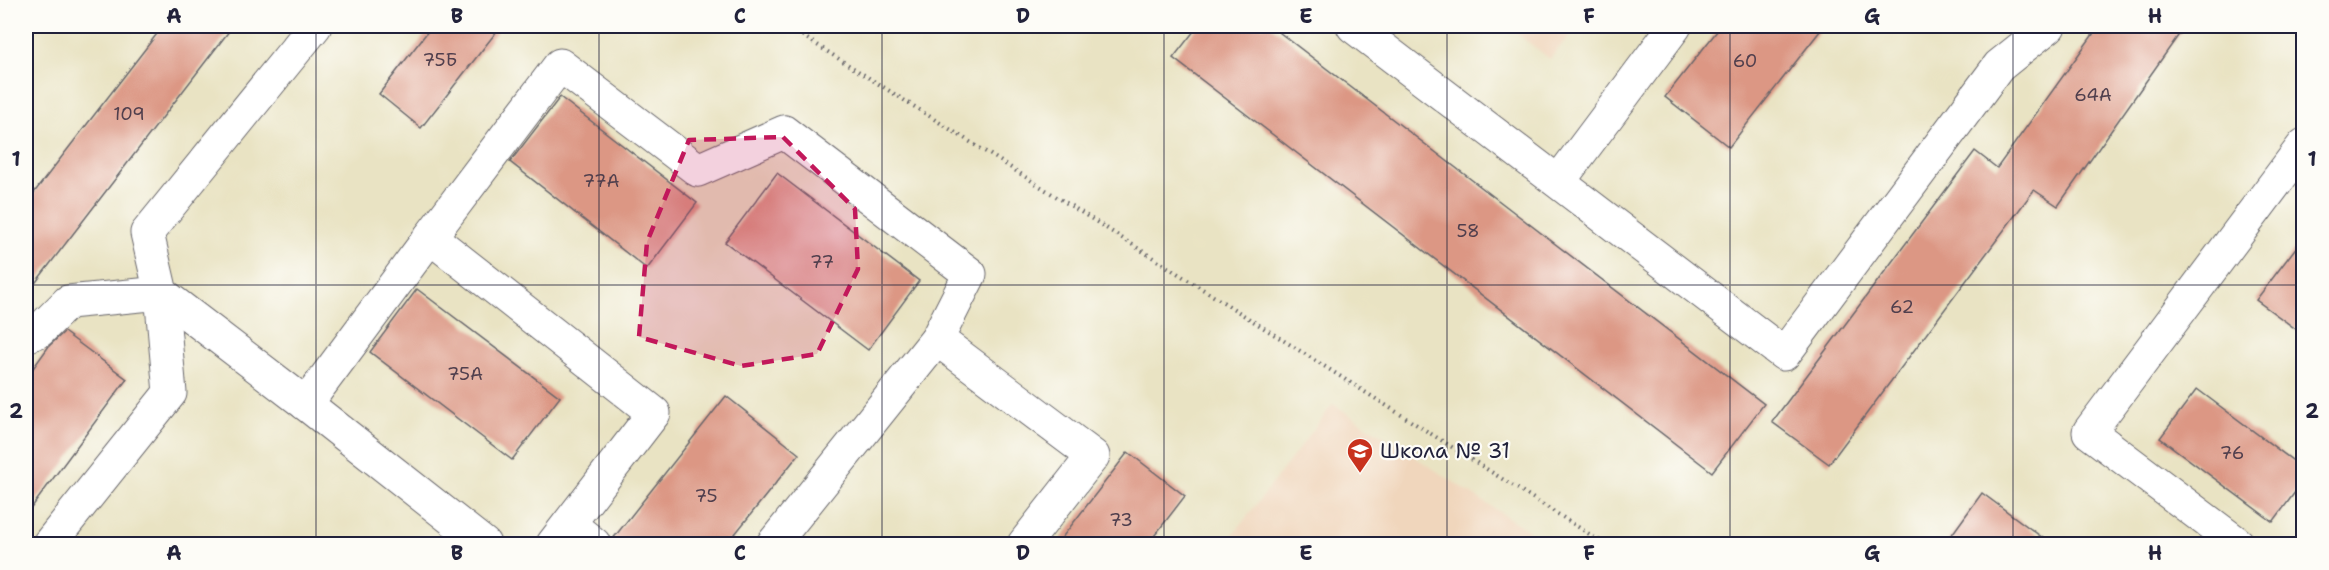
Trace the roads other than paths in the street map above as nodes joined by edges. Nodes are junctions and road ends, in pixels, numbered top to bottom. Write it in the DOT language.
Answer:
graph roads {
  1 [pos="315,26"];
  2 [pos="1353,26"];
  3 [pos="1675,26"];
  4 [pos="2049,26"];
  5 [pos="2304,145"];
  6 [pos="1559,181"];
  7 [pos="430,237"];
  8 [pos="161,293"];
  9 [pos="26,336"];
  10 [pos="937,339"];
  11 [pos="306,404"];
  12 [pos="561,534"];
  13 [pos="49,544"];
  14 [pos="484,544"];
  15 [pos="594,544"];
  16 [pos="774,544"];
  17 [pos="1024,544"];
  18 [pos="2238,544"];
  1 -- 8 [label="lane"];
  2 -- 6 [label="lane"];
  3 -- 6 [label="lane"];
  4 -- 6 [label="lane"];
  5 -- 18 [label="lane"];
  7 -- 10 [label="lane"];
  7 -- 11 [label="lane"];
  7 -- 12 [label="lane"];
  8 -- 9 [label="lane"];
  8 -- 11 [label="lane"];
  8 -- 13 [label="lane"];
  10 -- 16 [label="lane"];
  10 -- 17 [label="lane"];
  11 -- 14 [label="lane"];
  12 -- 15 [label="lane"];
}
